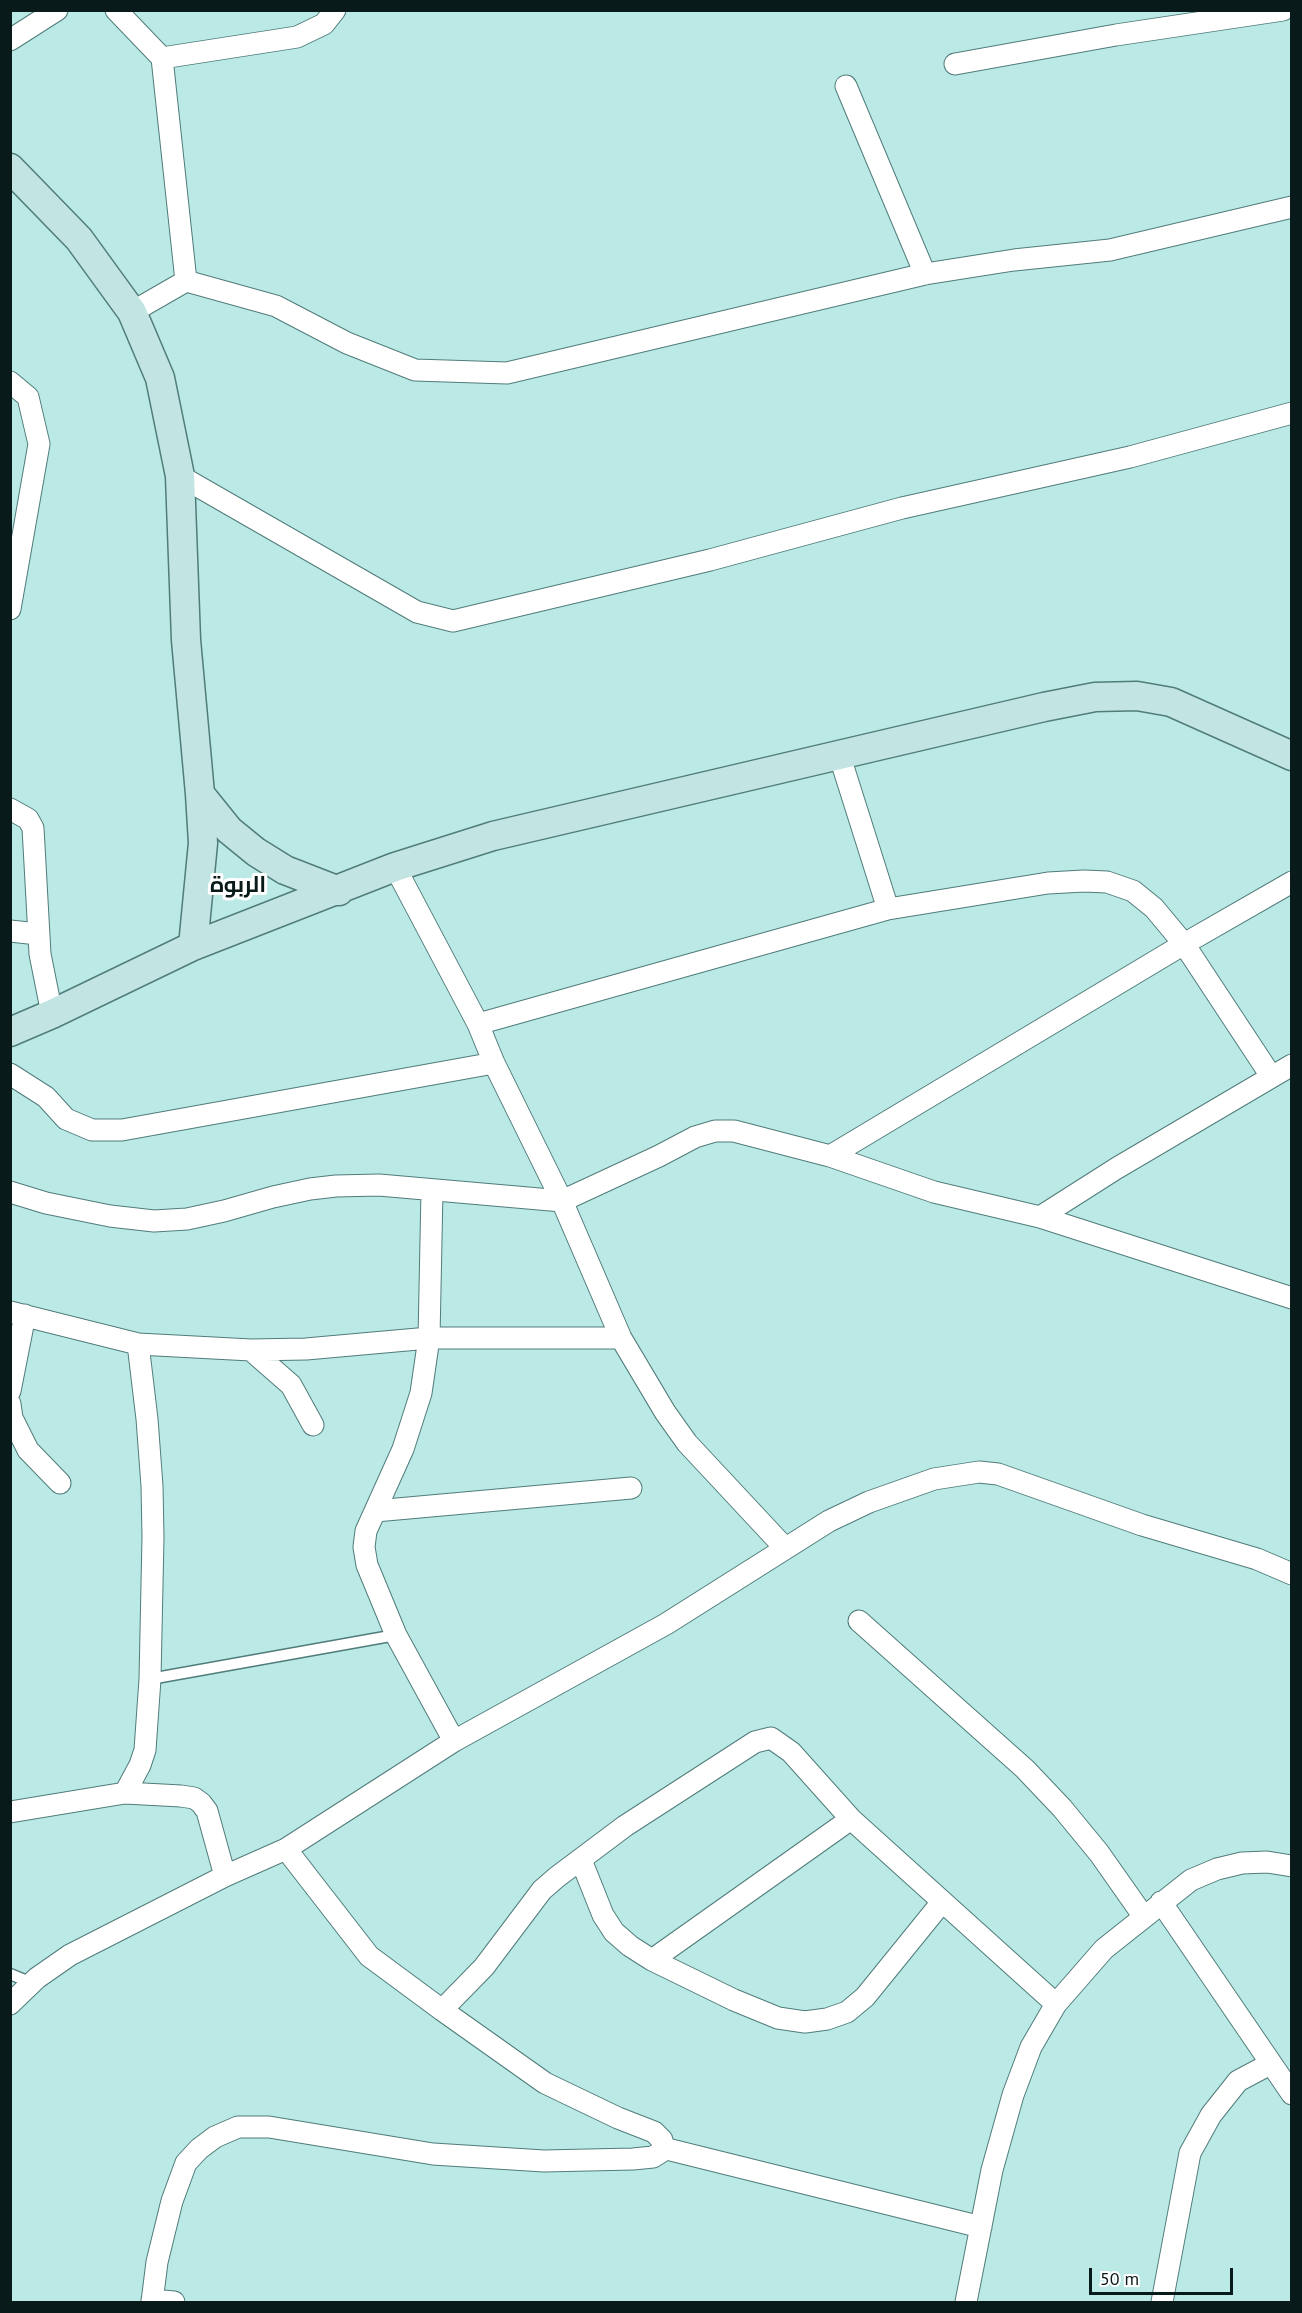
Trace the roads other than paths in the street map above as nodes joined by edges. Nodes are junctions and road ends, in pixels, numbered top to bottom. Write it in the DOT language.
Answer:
graph roads {
  1 [pos="57,10"];
  2 [pos="116,10"];
  3 [pos="335,10"];
  4 [pos="1282,10"];
  5 [pos="10,40"];
  6 [pos="162,58"];
  7 [pos="956,64"];
  8 [pos="846,86"];
  9 [pos="10,168"];
  10 [pos="1292,207"];
  11 [pos="925,274"];
  12 [pos="186,281"];
  13 [pos="132,312"];
  14 [pos="10,382"];
  15 [pos="1292,413"];
  16 [pos="180,476"];
  17 [pos="10,609"];
  18 [pos="839,754"];
  19 [pos="1292,756"];
  20 [pos="200,794"];
  21 [pos="10,809"];
  22 [pos="395,867"];
  23 [pos="1292,882"];
  24 [pos="339,891"];
  25 [pos="888,909"];
  26 [pos="10,931"];
  27 [pos="38,934"];
  28 [pos="1184,944"];
  29 [pos="193,946"];
  30 [pos="52,1014"];
  31 [pos="478,1024"];
  32 [pos="10,1032"];
  33 [pos="494,1063"];
  34 [pos="1292,1065"];
  35 [pos="10,1074"];
  36 [pos="1271,1076"];
  37 [pos="830,1156"];
  38 [pos="432,1191"];
  39 [pos="10,1192"];
  40 [pos="562,1201"];
  41 [pos="1040,1217"];
  42 [pos="1292,1298"];
  43 [pos="18,1313"];
  44 [pos="429,1338"];
  45 [pos="621,1338"];
  46 [pos="138,1344"];
  47 [pos="251,1350"];
  48 [pos="10,1391"];
  49 [pos="10,1404"];
  50 [pos="313,1425"];
  51 [pos="60,1483"];
  52 [pos="631,1488"];
  53 [pos="375,1510"];
  54 [pos="785,1548"];
  55 [pos="1292,1574"];
  56 [pos="858,1621"];
  57 [pos="396,1635"];
  58 [pos="150,1679"];
  59 [pos="454,1741"];
  60 [pos="125,1793"];
  61 [pos="10,1812"];
  62 [pos="851,1819"];
  63 [pos="286,1849"];
  64 [pos="581,1860"];
  65 [pos="1292,1866"];
  66 [pos="225,1876"];
  67 [pos="942,1902"];
  68 [pos="1161,1902"];
  69 [pos="1144,1917"];
  70 [pos="652,1960"];
  71 [pos="10,1974"];
  72 [pos="32,1983"];
  73 [pos="10,2004"];
  74 [pos="1056,2004"];
  75 [pos="442,2010"];
  76 [pos="1270,2064"];
  77 [pos="1292,2094"];
  78 [pos="663,2148"];
  79 [pos="981,2227"];
  80 [pos="152,2301"];
  81 [pos="174,2302"];
  82 [pos="966,2302"];
  83 [pos="1162,2302"];
  1 -- 5 [label="street"];
  2 -- 6 [label="street"];
  3 -- 6 [label="street"];
  4 -- 7 [label="street"];
  6 -- 12 [label="street"];
  8 -- 11 [label="street"];
  9 -- 13 [label="street"];
  10 -- 11 [label="street"];
  11 -- 12 [label="street"];
  12 -- 13 [label="street"];
  13 -- 16 [label="street"];
  14 -- 17 [label="street"];
  15 -- 16 [label="street"];
  16 -- 20 [label="street"];
  18 -- 19 [label="street"];
  18 -- 22 [label="street"];
  18 -- 25 [label="street"];
  20 -- 24 [label="street"];
  20 -- 29 [label="street"];
  21 -- 27 [label="street"];
  22 -- 24 [label="street"];
  22 -- 31 [label="street"];
  23 -- 28 [label="street"];
  24 -- 29 [label="street"];
  25 -- 28 [label="street"];
  25 -- 31 [label="street"];
  26 -- 27 [label="street"];
  27 -- 30 [label="street"];
  28 -- 36 [label="street"];
  28 -- 37 [label="street"];
  29 -- 30 [label="street"];
  30 -- 32 [label="street"];
  31 -- 33 [label="street"];
  33 -- 35 [label="street"];
  33 -- 40 [label="street"];
  34 -- 36 [label="street"];
  36 -- 41 [label="street"];
  37 -- 40 [label="street"];
  37 -- 41 [label="street"];
  38 -- 39 [label="street"];
  38 -- 40 [label="street"];
  38 -- 44 [label="street"];
  40 -- 45 [label="street"];
  41 -- 42 [label="street"];
  43 -- 46 [label="street"];
  43 -- 48 [label="street"];
  44 -- 45 [label="street"];
  44 -- 47 [label="street"];
  44 -- 53 [label="street"];
  45 -- 54 [label="street"];
  46 -- 47 [label="street"];
  46 -- 58 [label="street"];
  47 -- 50 [label="street"];
  49 -- 51 [label="street"];
  52 -- 53 [label="street"];
  53 -- 57 [label="street"];
  54 -- 55 [label="street"];
  54 -- 59 [label="street"];
  56 -- 69 [label="street"];
  57 -- 58 [label="lane"];
  57 -- 59 [label="street"];
  58 -- 60 [label="street"];
  59 -- 63 [label="street"];
  60 -- 61 [label="street"];
  60 -- 66 [label="street"];
  62 -- 64 [label="street"];
  62 -- 67 [label="street"];
  62 -- 70 [label="street"];
  63 -- 66 [label="street"];
  63 -- 75 [label="street"];
  64 -- 70 [label="street"];
  64 -- 75 [label="street"];
  65 -- 68 [label="street"];
  66 -- 72 [label="street"];
  67 -- 70 [label="street"];
  67 -- 74 [label="street"];
  68 -- 69 [label="street"];
  68 -- 76 [label="street"];
  69 -- 74 [label="street"];
  71 -- 72 [label="lane"];
  72 -- 73 [label="street"];
  74 -- 79 [label="street"];
  75 -- 78 [label="street"];
  76 -- 77 [label="street"];
  76 -- 83 [label="street"];
  78 -- 79 [label="street"];
  78 -- 80 [label="street"];
  79 -- 82 [label="street"];
  80 -- 81 [label="street"];
}
